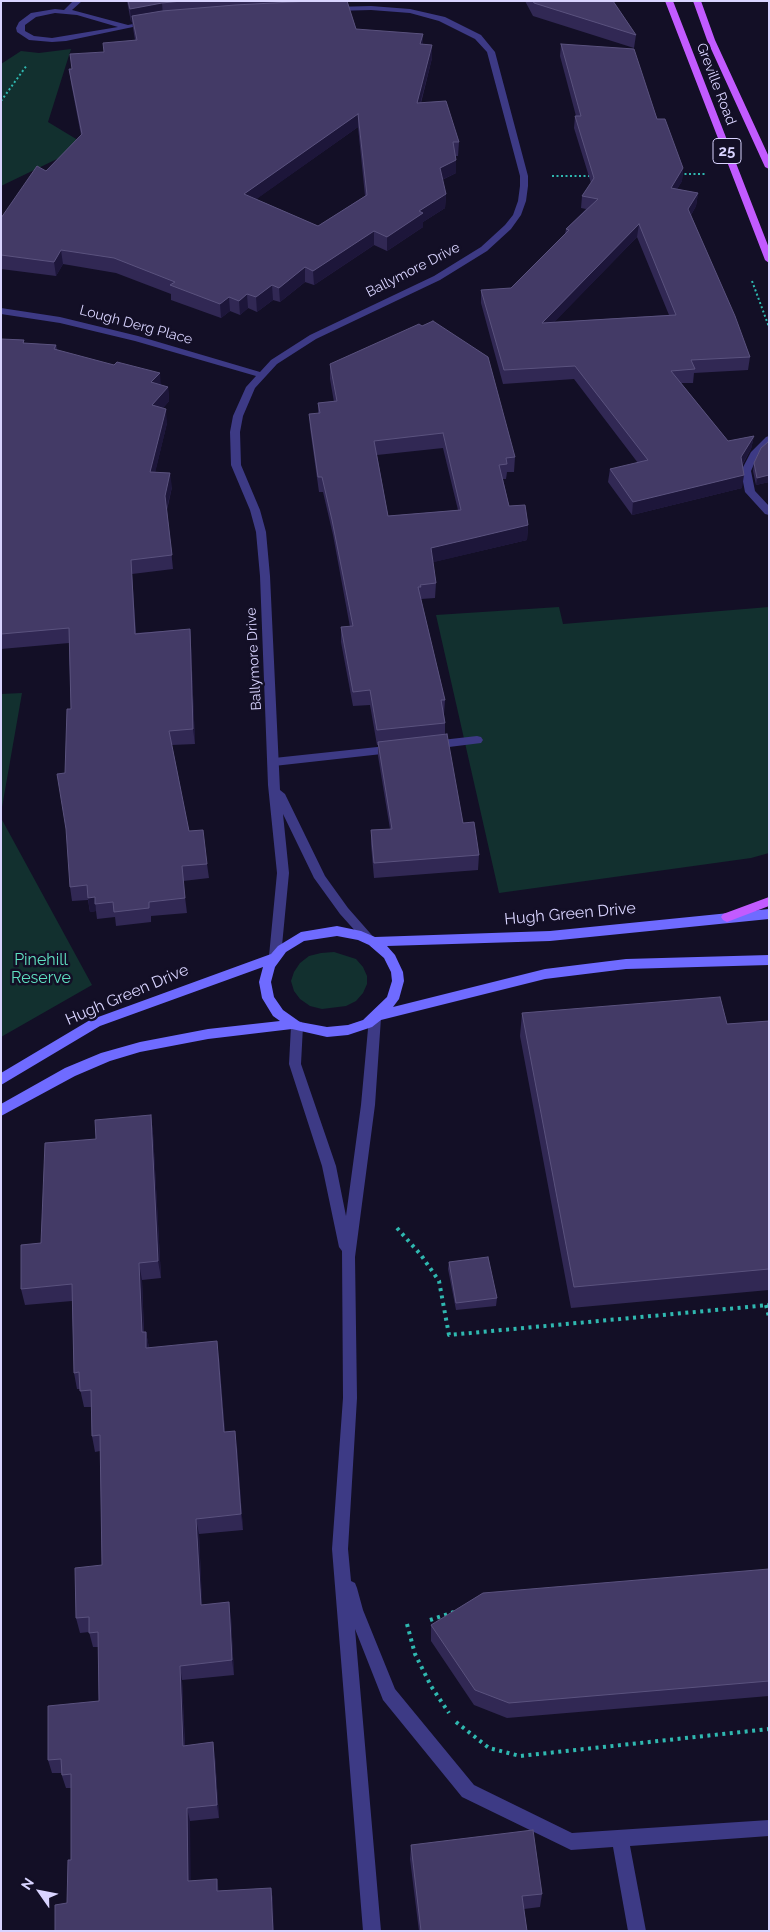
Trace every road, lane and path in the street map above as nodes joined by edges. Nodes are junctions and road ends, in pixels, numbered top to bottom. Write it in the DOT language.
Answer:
graph roads {
  1 [pos="78,1"];
  2 [pos="669,1"];
  3 [pos="697,1"];
  4 [pos="320,9"];
  5 [pos="67,11"];
  6 [pos="154,22"];
  7 [pos="128,27"];
  8 [pos="52,40"];
  9 [pos="1,101"];
  10 [pos="769,167"];
  11 [pos="735,172"];
  12 [pos="678,174"];
  13 [pos="524,176"];
  14 [pos="591,176"];
  15 [pos="769,260"];
  16 [pos="1,310"];
  17 [pos="261,374"];
  18 [pos="769,439"];
  19 [pos="769,512"];
  20 [pos="477,740"];
  21 [pos="274,762"];
  22 [pos="274,785"];
  23 [pos="769,901"];
  24 [pos="769,914"];
  25 [pos="727,917"];
  26 [pos="372,942"];
  27 [pos="274,957"];
  28 [pos="769,960"];
  29 [pos="378,1017"];
  30 [pos="296,1025"];
  31 [pos="1,1080"];
  32 [pos="1,1111"];
  33 [pos="397,1228"];
  34 [pos="348,1257"];
  35 [pos="767,1305"];
  36 [pos="769,1317"];
  37 [pos="340,1549"];
  38 [pos="457,1611"];
  39 [pos="430,1620"];
  40 [pos="407,1624"];
  41 [pos="769,1729"];
  42 [pos="769,1828"];
  43 [pos="620,1839"];
  44 [pos="372,1931"];
  45 [pos="637,1931"];
  1 -- 5 [label="street"];
  2 -- 11 [label="main road, Greville Road / 25"];
  3 -- 10 [label="main road, Greville Road / 25"];
  4 -- 13 [label="street, Ballymore Drive"];
  5 -- 7 [label="street"];
  5 -- 8 [label="street"];
  6 -- 7 [label="street"];
  7 -- 8 [label="street"];
  8 -- 9 [label="path"];
  11 -- 12 [label="path"];
  11 -- 15 [label="main road, Greville Road / 25"];
  13 -- 14 [label="path"];
  13 -- 17 [label="street, Ballymore Drive"];
  16 -- 17 [label="street, Lough Derg Place"];
  17 -- 21 [label="street, Ballymore Drive"];
  18 -- 19 [label="street"];
  20 -- 21 [label="street"];
  21 -- 22 [label="street, Ballymore Drive"];
  22 -- 26 [label="street, Ballymore Drive"];
  22 -- 27 [label="street, Ballymore Drive"];
  23 -- 25 [label="main road"];
  24 -- 25 [label="main road, Hugh Green Drive"];
  25 -- 26 [label="main road, Hugh Green Drive"];
  26 -- 27 [label="main road"];
  26 -- 29 [label="main road"];
  27 -- 30 [label="main road"];
  27 -- 31 [label="main road, Hugh Green Drive"];
  28 -- 29 [label="main road"];
  29 -- 30 [label="main road"];
  29 -- 34 [label="street"];
  30 -- 32 [label="main road"];
  30 -- 34 [label="street"];
  33 -- 35 [label="path"];
  34 -- 37 [label="street"];
  35 -- 36 [label="path"];
  37 -- 43 [label="street"];
  37 -- 44 [label="street"];
  38 -- 39 [label="path"];
  40 -- 41 [label="path"];
  42 -- 43 [label="street"];
  43 -- 45 [label="street"];
}
